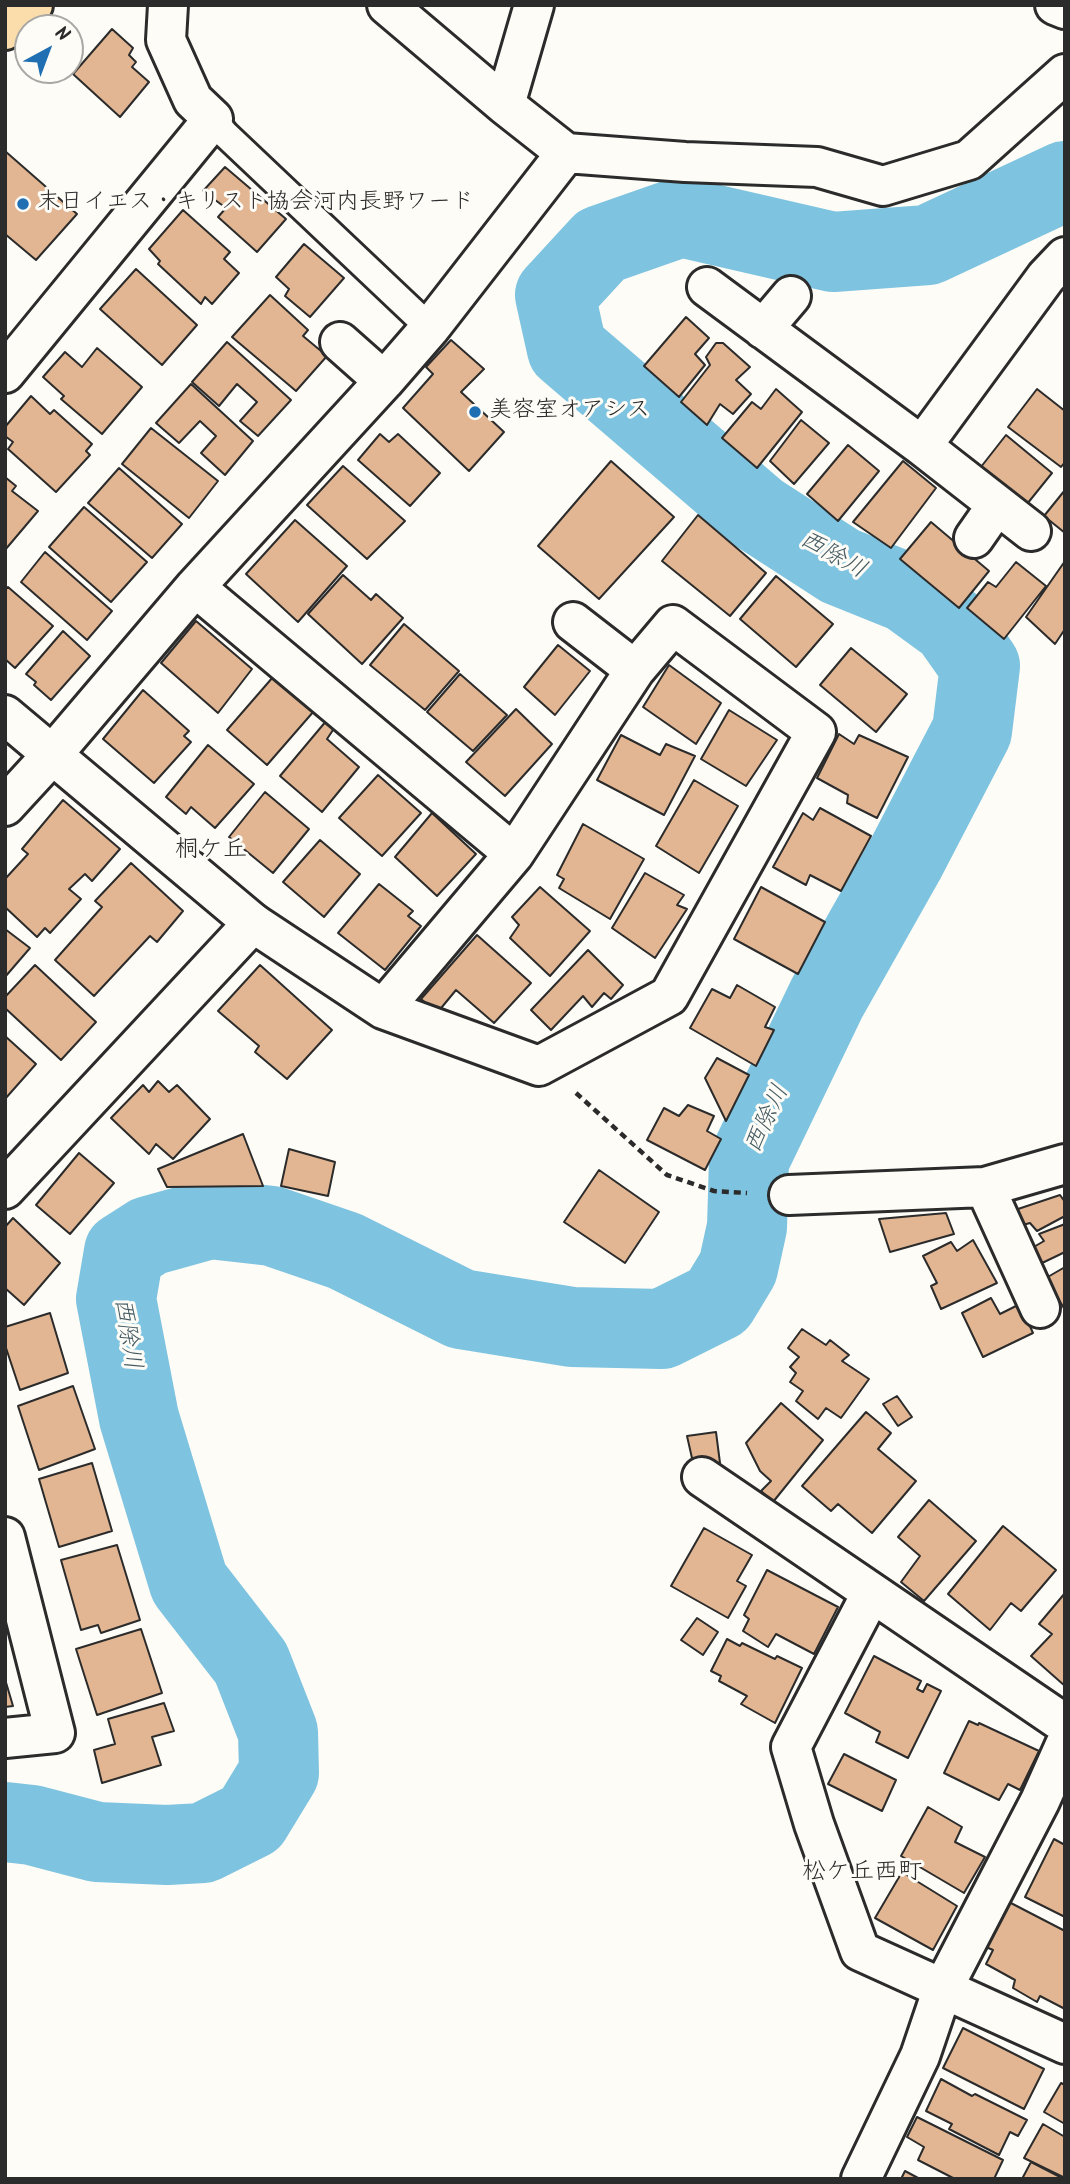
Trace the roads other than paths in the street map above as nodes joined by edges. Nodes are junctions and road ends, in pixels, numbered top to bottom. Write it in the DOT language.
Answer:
graph roads {
  1 [pos="33,5"];
  2 [pos="168,5"];
  3 [pos="387,5"];
  4 [pos="534,5"];
  5 [pos="1055,5"];
  6 [pos="1065,9"];
  7 [pos="5,30"];
  8 [pos="1065,74"];
  9 [pos="505,105"];
  10 [pos="213,119"];
  11 [pos="565,153"];
  12 [pos="1065,257"];
  13 [pos="707,287"];
  14 [pos="791,296"];
  15 [pos="430,328"];
  16 [pos="763,330"];
  17 [pos="340,342"];
  18 [pos="5,373"];
  19 [pos="384,381"];
  20 [pos="922,446"];
  21 [pos="997,505"];
  22 [pos="1031,531"];
  23 [pos="974,538"];
  24 [pos="195,587"];
  25 [pos="573,622"];
  26 [pos="635,670"];
  27 [pos="5,715"];
  28 [pos="52,755"];
  29 [pos="5,806"];
  30 [pos="514,854"];
  31 [pos="253,923"];
  32 [pos="383,1009"];
  33 [pos="1065,1164"];
  34 [pos="985,1187"];
  35 [pos="5,1189"];
  36 [pos="789,1195"];
  37 [pos="1040,1308"];
  38 [pos="702,1476"];
  39 [pos="5,1536"];
  40 [pos="871,1594"];
  41 [pos="1065,1724"];
  42 [pos="5,1738"];
  43 [pos="1065,1745"];
  44 [pos="1052,1808"];
  45 [pos="943,1988"];
  46 [pos="1065,2044"];
  47 [pos="861,2179"];
  1 -- 7 [label="main road"];
  2 -- 10 [label="street"];
  3 -- 9 [label="street"];
  4 -- 9 [label="street"];
  5 -- 6 [label="street"];
  8 -- 11 [label="street"];
  9 -- 11 [label="street"];
  10 -- 15 [label="lane"];
  10 -- 18 [label="street"];
  11 -- 15 [label="street"];
  12 -- 20 [label="street"];
  13 -- 16 [label="street"];
  14 -- 16 [label="street"];
  15 -- 19 [label="street"];
  16 -- 20 [label="street"];
  17 -- 19 [label="street"];
  19 -- 24 [label="street"];
  20 -- 21 [label="street"];
  21 -- 22 [label="street"];
  21 -- 23 [label="street"];
  24 -- 28 [label="street"];
  24 -- 30 [label="street"];
  25 -- 26 [label="street"];
  26 -- 30 [label="street"];
  26 -- 32 [label="street"];
  27 -- 28 [label="street"];
  28 -- 29 [label="street"];
  28 -- 31 [label="street"];
  30 -- 32 [label="street"];
  31 -- 32 [label="street"];
  31 -- 35 [label="street"];
  33 -- 34 [label="street"];
  34 -- 36 [label="street"];
  34 -- 37 [label="street"];
  38 -- 40 [label="street"];
  39 -- 42 [label="street"];
  40 -- 41 [label="street"];
  40 -- 45 [label="street"];
  43 -- 44 [label="street"];
  44 -- 45 [label="street"];
  45 -- 46 [label="street"];
  45 -- 47 [label="street"];
}
